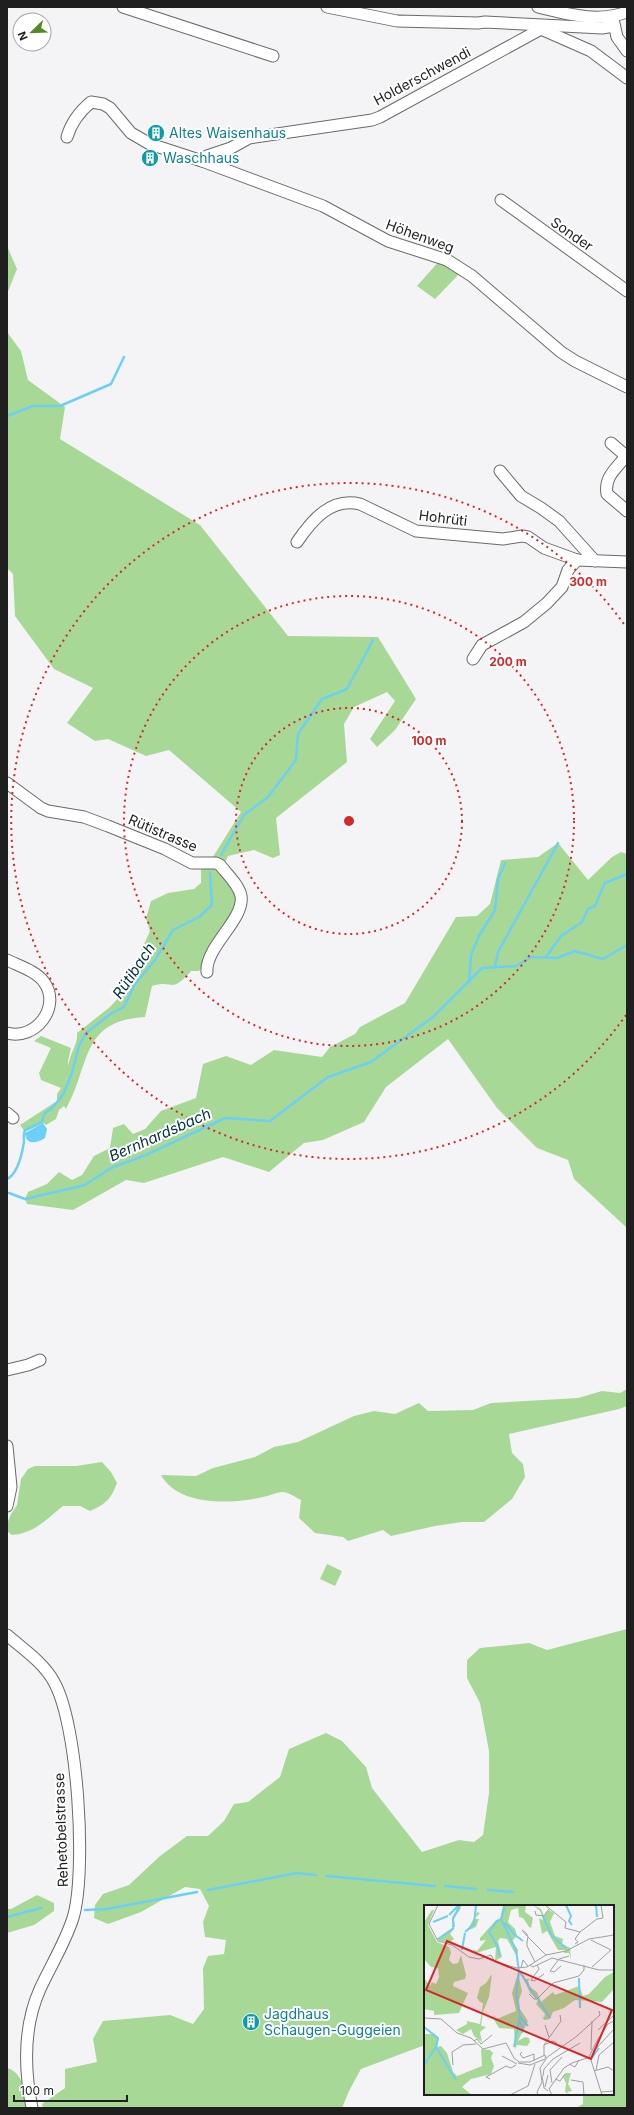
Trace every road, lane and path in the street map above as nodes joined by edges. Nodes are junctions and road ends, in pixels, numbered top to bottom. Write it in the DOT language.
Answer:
graph roads {
  1 [pos="123,7"];
  2 [pos="326,7"];
  3 [pos="538,7"];
  4 [pos="627,12"];
  5 [pos="613,21"];
  6 [pos="541,26"];
  7 [pos="627,51"];
  8 [pos="273,56"];
  9 [pos="627,78"];
  10 [pos="67,137"];
  11 [pos="202,161"];
  12 [pos="501,200"];
  13 [pos="627,291"];
  14 [pos="627,387"];
  15 [pos="611,443"];
  16 [pos="500,471"];
  17 [pos="627,510"];
  18 [pos="297,542"];
  19 [pos="577,560"];
  20 [pos="595,561"];
  21 [pos="627,562"];
  22 [pos="473,659"];
  23 [pos="7,783"];
  24 [pos="7,960"];
  25 [pos="207,972"];
  26 [pos="7,1033"];
  27 [pos="40,1360"];
  28 [pos="7,1370"];
  29 [pos="7,1446"];
  30 [pos="7,1506"];
  31 [pos="7,1635"];
  32 [pos="32,2108"];
  1 -- 8 [label="street"];
  2 -- 6 [label="street"];
  3 -- 5 [label="street"];
  4 -- 5 [label="street"];
  5 -- 6 [label="street"];
  5 -- 7 [label="street"];
  6 -- 9 [label="street"];
  6 -- 11 [label="street, Holderschwendi"];
  10 -- 11 [label="street"];
  11 -- 14 [label="street, Höhenweg"];
  12 -- 13 [label="street, Sonder"];
  15 -- 17 [label="street"];
  16 -- 20 [label="street"];
  18 -- 19 [label="street, Hohrüti"];
  19 -- 20 [label="street, Hohrüti"];
  19 -- 22 [label="street"];
  20 -- 21 [label="street, Hohrüti"];
  23 -- 25 [label="street, Rütistrasse"];
  24 -- 26 [label="street"];
  27 -- 28 [label="street"];
  29 -- 30 [label="street"];
  31 -- 32 [label="street, Rehetobelstrasse"];
}
